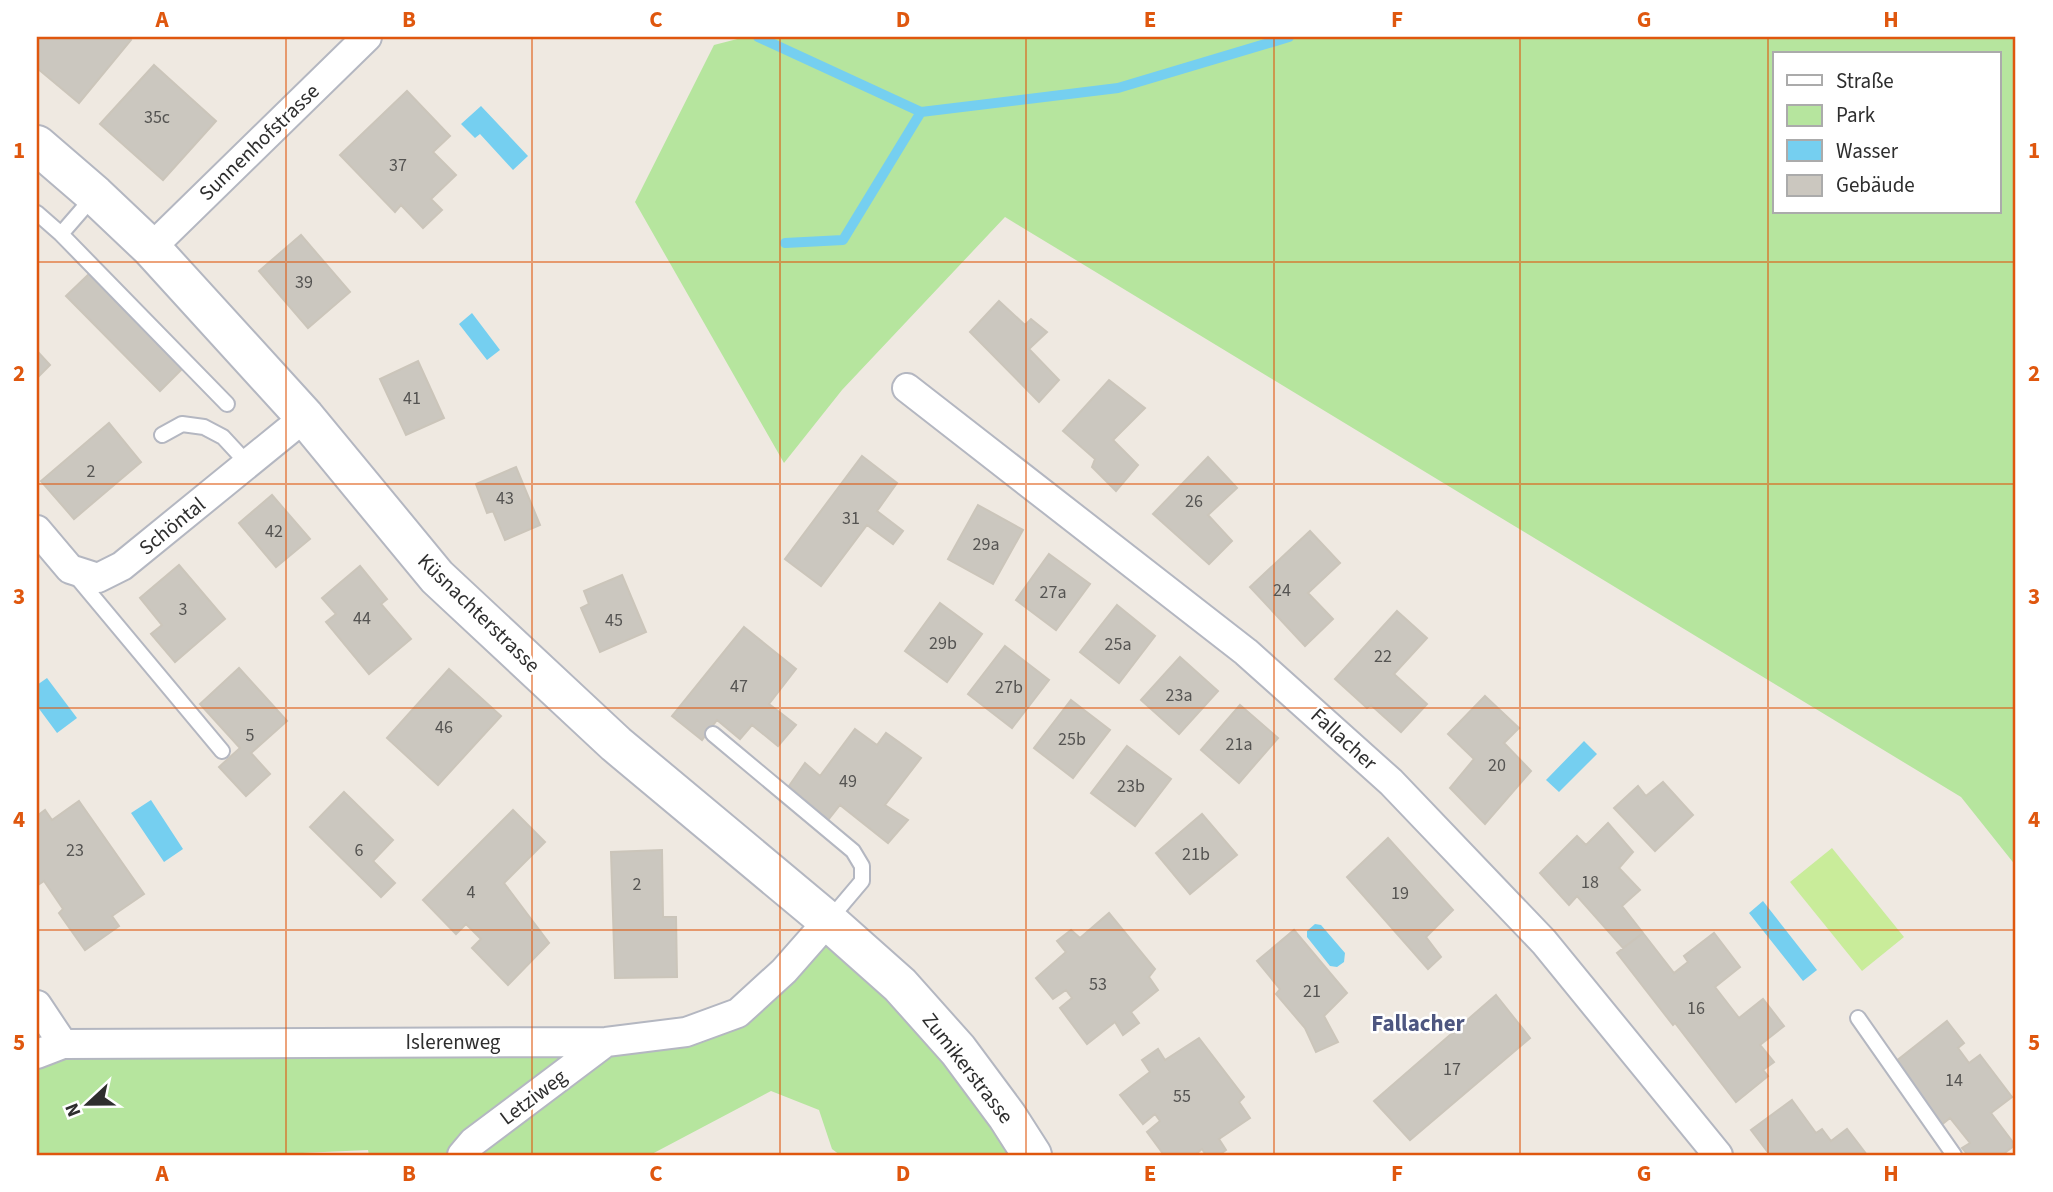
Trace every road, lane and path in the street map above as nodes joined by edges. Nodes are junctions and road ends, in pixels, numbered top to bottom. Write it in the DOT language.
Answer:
graph roads {
  1 [pos="367,37"];
  2 [pos="37,145"];
  3 [pos="95,195"];
  4 [pos="37,214"];
  5 [pos="61,234"];
  6 [pos="151,248"];
  7 [pos="907,387"];
  8 [pos="227,404"];
  9 [pos="305,417"];
  10 [pos="162,435"];
  11 [pos="248,464"];
  12 [pos="37,530"];
  13 [pos="70,569"];
  14 [pos="713,734"];
  15 [pos="222,751"];
  16 [pos="828,921"];
  17 [pos="900,985"];
  18 [pos="37,1005"];
  19 [pos="1858,1018"];
  20 [pos="606,1042"];
  21 [pos="63,1044"];
  22 [pos="37,1054"];
  23 [pos="463,1155"];
  24 [pos="1032,1155"];
  25 [pos="1718,1155"];
  26 [pos="1954,1155"];
  1 -- 6 [label="street, Sunnenhofstrasse"];
  2 -- 3 [label="main road, Küsnachterstrasse"];
  3 -- 5 [label="lane"];
  3 -- 6 [label="main road, Küsnachterstrasse"];
  4 -- 5 [label="lane"];
  5 -- 8 [label="lane"];
  6 -- 9 [label="main road, Küsnachterstrasse"];
  7 -- 25 [label="street, Fallacher"];
  9 -- 11 [label="street, Schöntal"];
  9 -- 16 [label="main road, Küsnachterstrasse"];
  10 -- 11 [label="lane"];
  11 -- 13 [label="street, Schöntal"];
  12 -- 13 [label="street"];
  13 -- 15 [label="lane"];
  14 -- 16 [label="lane"];
  16 -- 17 [label="main road, Küsnachterstrasse"];
  16 -- 20 [label="street, Islerenweg"];
  17 -- 24 [label="main road, Zumikerstrasse"];
  18 -- 21 [label="street"];
  19 -- 26 [label="lane"];
  20 -- 21 [label="street, Islerenweg"];
  20 -- 23 [label="street, Letziweg"];
  21 -- 22 [label="street, Islerenweg"];
}
